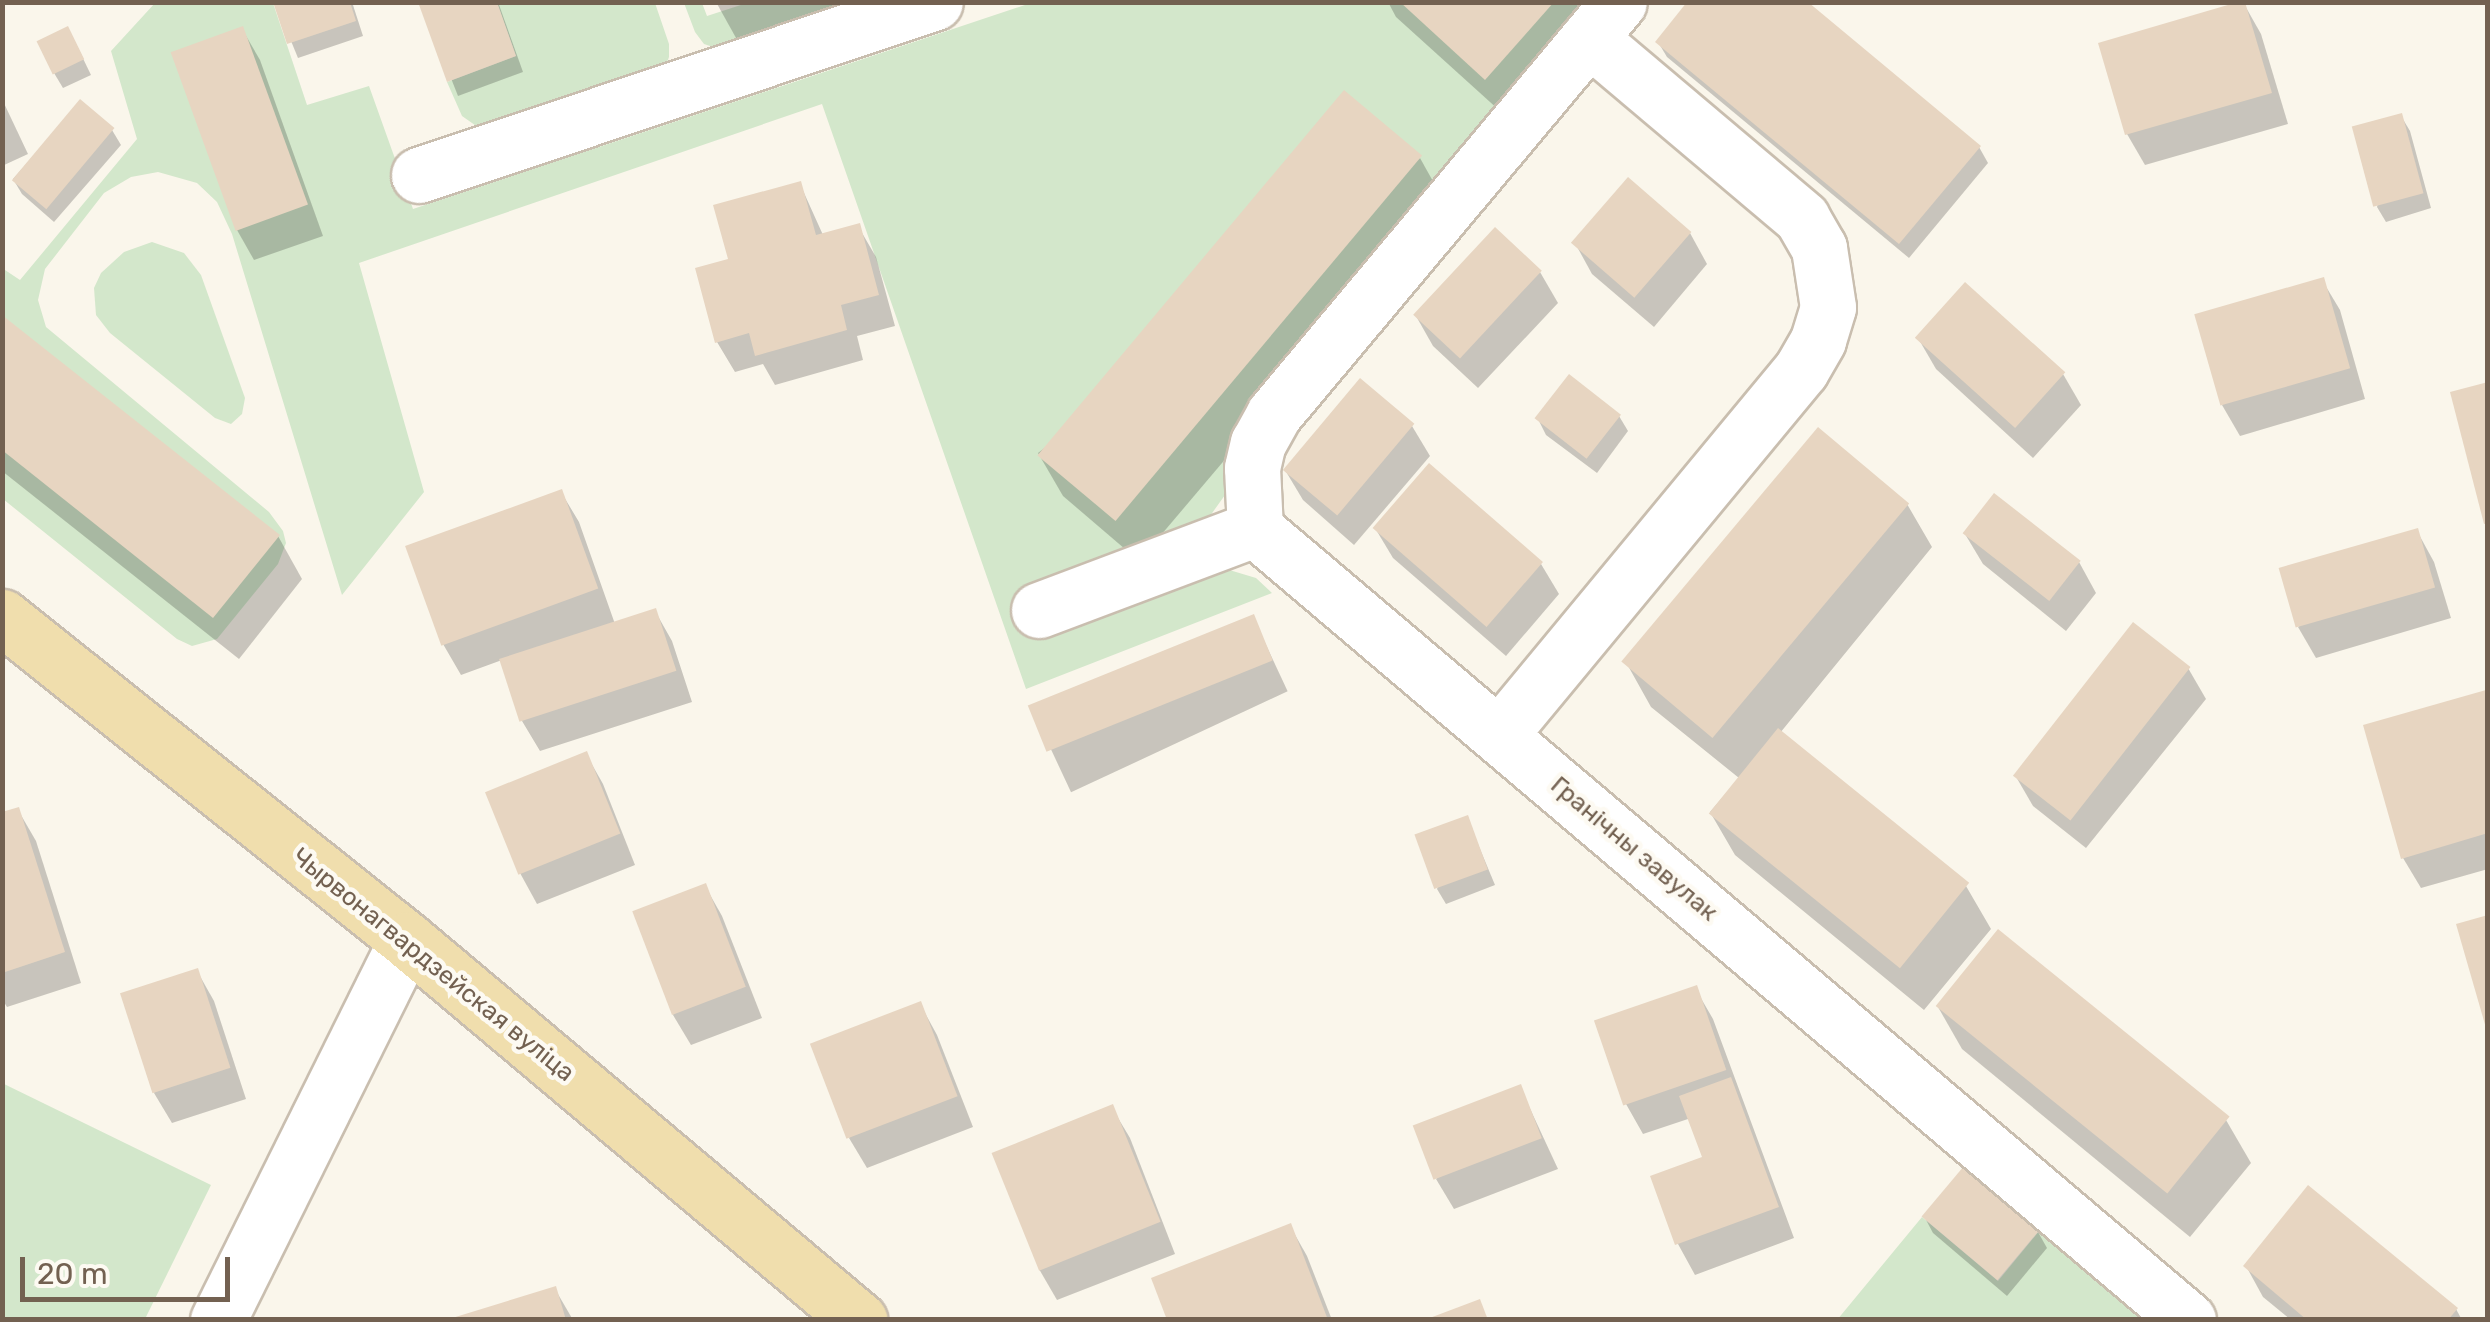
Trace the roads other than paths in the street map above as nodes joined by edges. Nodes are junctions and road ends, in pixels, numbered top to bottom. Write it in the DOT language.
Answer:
graph roads {
  1 [pos="935,2"];
  2 [pos="1604,20"];
  3 [pos="419,175"];
  4 [pos="1255,529"];
  5 [pos="1039,610"];
  6 [pos="2,617"];
  7 [pos="1499,735"];
  8 [pos="408,940"];
  9 [pos="218,1320"];
  10 [pos="859,1320"];
  11 [pos="2188,1320"];
  1 -- 3 [label="street"];
  2 -- 4 [label="street"];
  2 -- 7 [label="street"];
  4 -- 5 [label="street"];
  4 -- 7 [label="street, Гранічны завулак"];
  6 -- 8 [label="main road, Чырвонагвардзейская вуліца"];
  7 -- 11 [label="street, Гранічны завулак"];
  8 -- 9 [label="street"];
  8 -- 10 [label="main road, Чырвонагвардзейская вуліца"];
}
